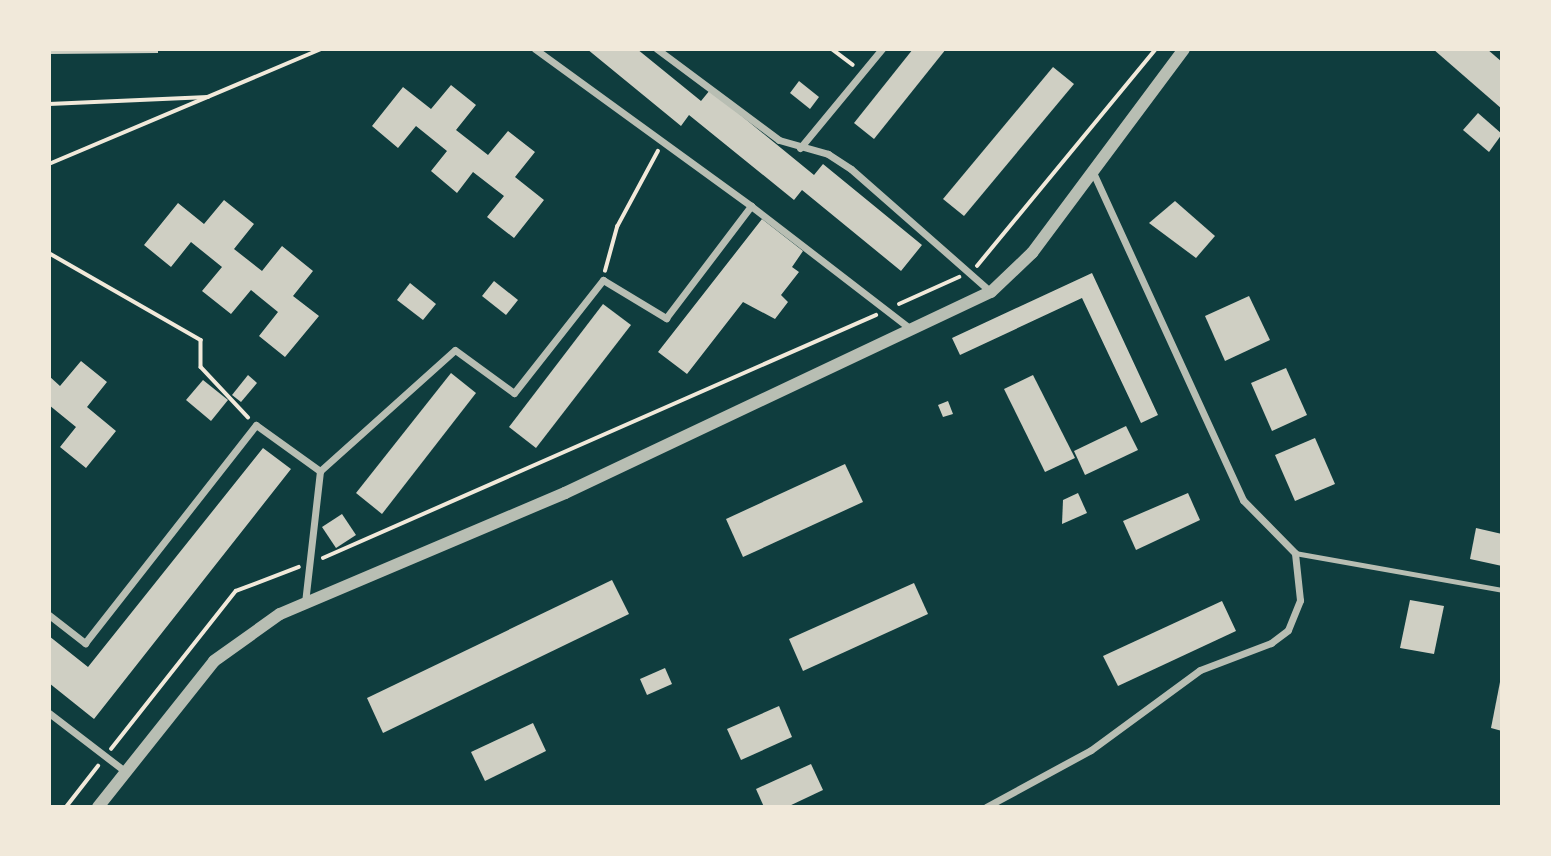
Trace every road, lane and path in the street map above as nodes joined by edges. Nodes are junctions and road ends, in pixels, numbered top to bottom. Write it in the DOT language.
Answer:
graph roads {
  1 [pos="321,49"];
  2 [pos="535,49"];
  3 [pos="657,49"];
  4 [pos="832,49"];
  5 [pos="883,49"];
  6 [pos="1156,49"];
  7 [pos="1184,49"];
  8 [pos="863,73"];
  9 [pos="214,97"];
  10 [pos="49,104"];
  11 [pos="663,142"];
  12 [pos="800,148"];
  13 [pos="49,164"];
  14 [pos="1094,175"];
  15 [pos="751,206"];
  16 [pos="49,253"];
  17 [pos="969,272"];
  18 [pos="603,280"];
  19 [pos="991,292"];
  20 [pos="886,310"];
  21 [pos="915,333"];
  22 [pos="256,425"];
  23 [pos="320,471"];
  24 [pos="1295,553"];
  25 [pos="308,564"];
  26 [pos="1502,590"];
  27 [pos="304,604"];
  28 [pos="49,615"];
  29 [pos="49,713"];
  30 [pos="106,757"];
  31 [pos="126,772"];
  32 [pos="66,807"];
  33 [pos="98,807"];
  34 [pos="986,807"];
  1 -- 9 [label="path"];
  2 -- 11 [label="street"];
  3 -- 12 [label="street"];
  4 -- 8 [label="path"];
  5 -- 8 [label="street"];
  6 -- 17 [label="path"];
  7 -- 14 [label="street"];
  8 -- 12 [label="street"];
  9 -- 10 [label="path"];
  9 -- 13 [label="path"];
  11 -- 15 [label="street"];
  11 -- 18 [label="path"];
  12 -- 17 [label="street"];
  14 -- 19 [label="street"];
  14 -- 24 [label="street"];
  15 -- 18 [label="street"];
  15 -- 20 [label="street"];
  16 -- 22 [label="path"];
  17 -- 19 [label="street"];
  17 -- 20 [label="path"];
  18 -- 23 [label="street"];
  19 -- 21 [label="street"];
  20 -- 21 [label="street"];
  20 -- 25 [label="path"];
  21 -- 27 [label="street"];
  22 -- 23 [label="street"];
  22 -- 28 [label="street"];
  23 -- 25 [label="street"];
  24 -- 26 [label="lane"];
  24 -- 34 [label="street"];
  25 -- 27 [label="street"];
  25 -- 30 [label="path"];
  27 -- 31 [label="street"];
  29 -- 30 [label="street"];
  30 -- 31 [label="street"];
  30 -- 32 [label="path"];
  31 -- 33 [label="street"];
}
